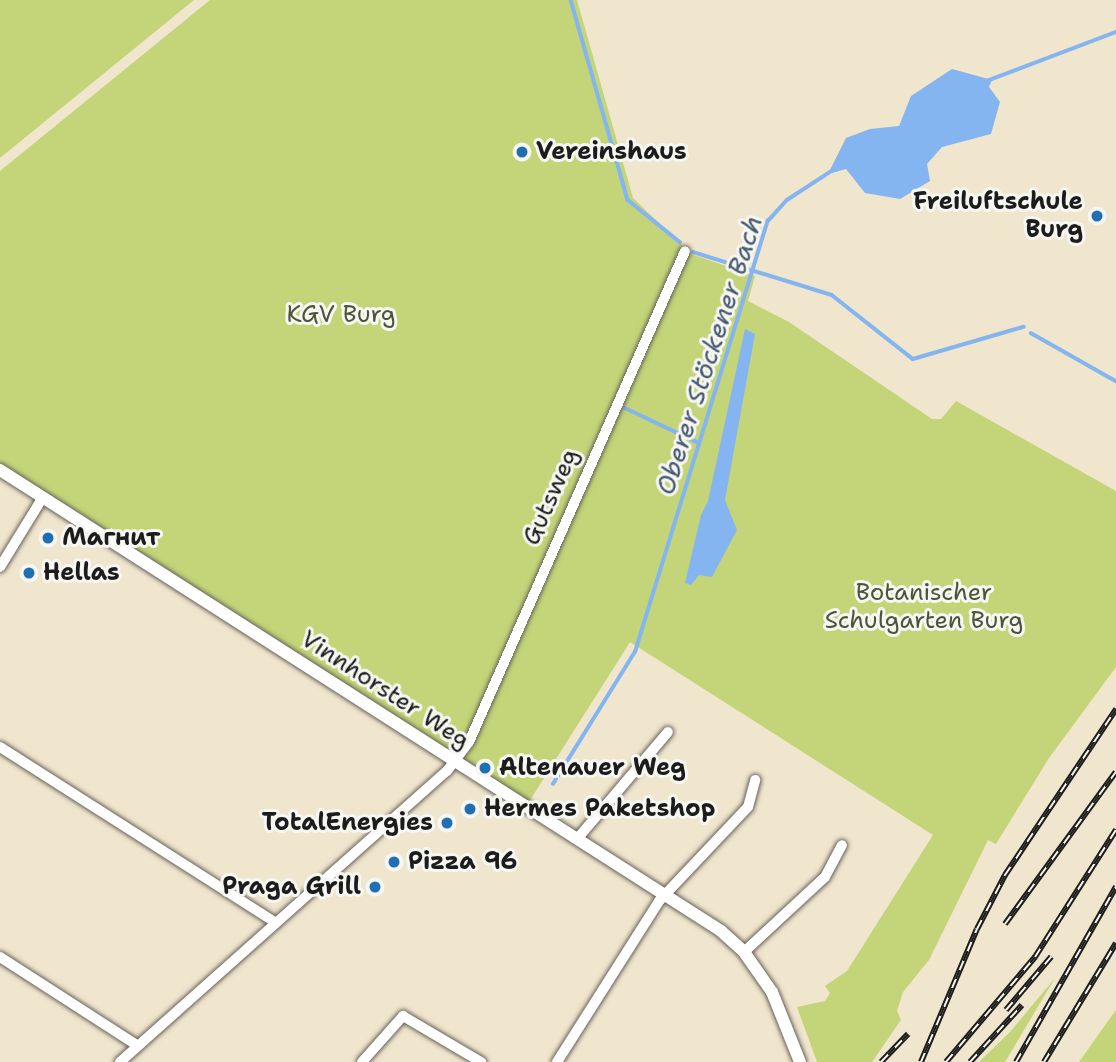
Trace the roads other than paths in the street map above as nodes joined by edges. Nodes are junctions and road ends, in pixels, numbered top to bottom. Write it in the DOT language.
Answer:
graph roads {
  1 [pos="685,250"];
  2 [pos="0,470"];
  3 [pos="43,497"];
  4 [pos="0,567"];
  5 [pos="668,732"];
  6 [pos="0,747"];
  7 [pos="454,759"];
  8 [pos="755,780"];
  9 [pos="578,838"];
  10 [pos="842,845"];
  11 [pos="666,894"];
  12 [pos="276,923"];
  13 [pos="744,952"];
  14 [pos="0,957"];
  15 [pos="138,1046"];
  16 [pos="124,1058"];
  17 [pos="141,1062"];
  18 [pos="362,1062"];
  19 [pos="481,1062"];
  20 [pos="557,1062"];
  21 [pos="800,1062"];
  1 -- 7 [label="street, Gutsweg"];
  2 -- 3 [label="street, Vinnhorster Weg"];
  3 -- 4 [label="street"];
  3 -- 7 [label="street, Vinnhorster Weg"];
  5 -- 9 [label="street"];
  6 -- 12 [label="street"];
  7 -- 9 [label="street, Vinnhorster Weg"];
  7 -- 12 [label="street"];
  8 -- 11 [label="street"];
  9 -- 11 [label="street, Vinnhorster Weg"];
  10 -- 13 [label="street"];
  11 -- 13 [label="street, Vinnhorster Weg"];
  11 -- 20 [label="street"];
  12 -- 15 [label="street"];
  13 -- 21 [label="street, Vinnhorster Weg"];
  14 -- 15 [label="street"];
  15 -- 16 [label="street"];
  16 -- 17 [label="street"];
  18 -- 19 [label="street"];
}
